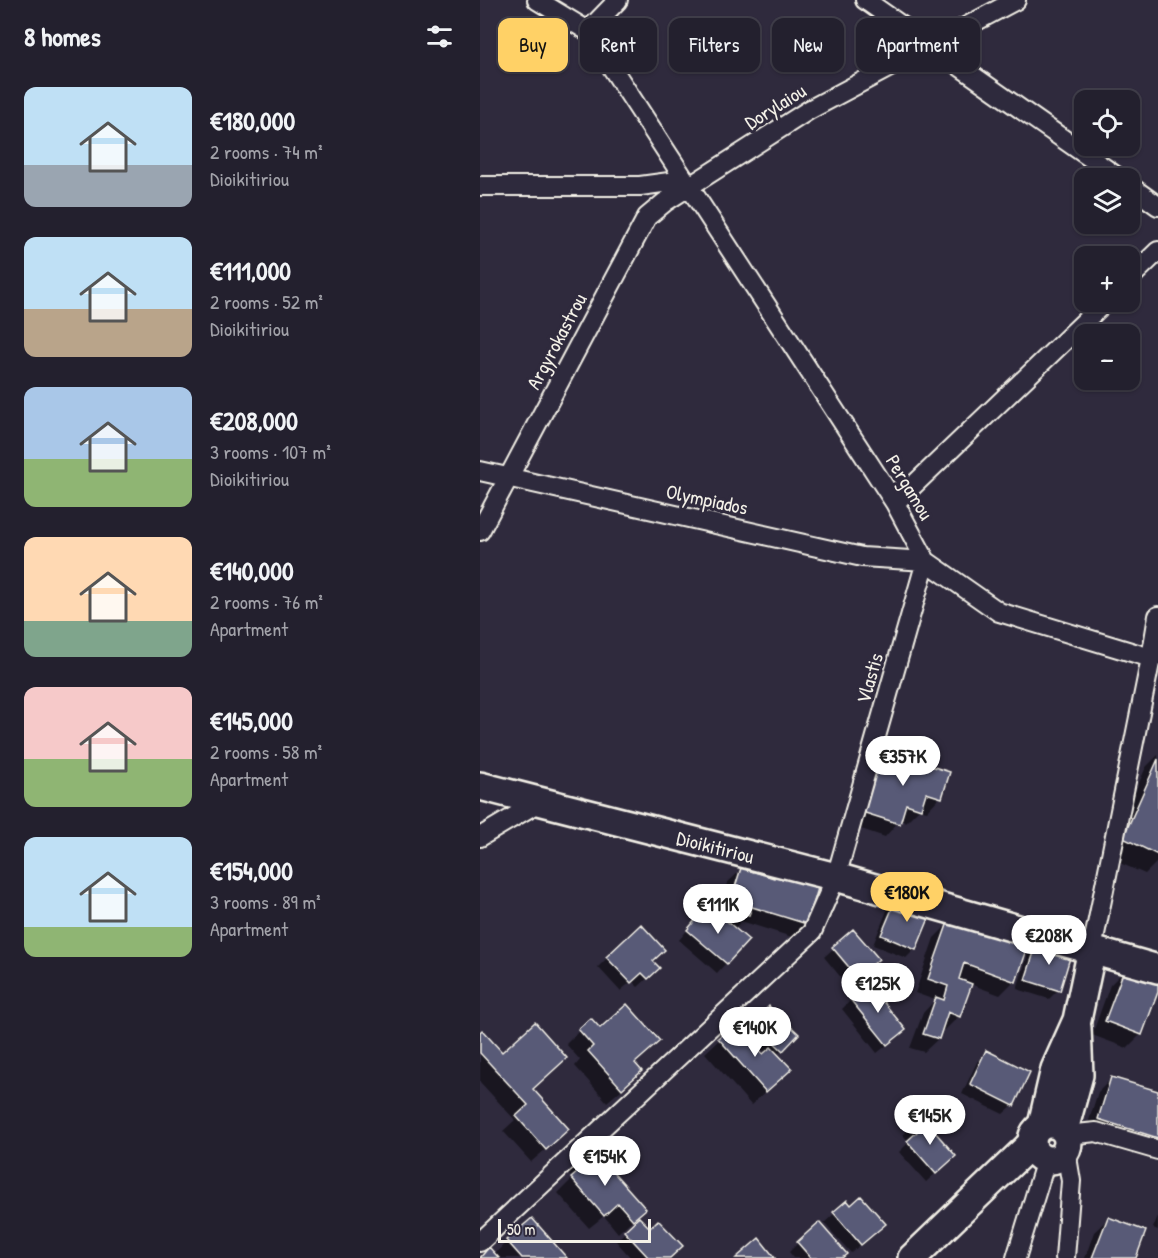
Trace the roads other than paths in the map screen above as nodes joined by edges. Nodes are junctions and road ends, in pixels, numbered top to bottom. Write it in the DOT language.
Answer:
graph roads {
  1 [pos="537,0"];
  2 [pos="618,0"];
  3 [pos="865,0"];
  4 [pos="1016,0"];
  5 [pos="601,18"];
  6 [pos="890,18"];
  7 [pos="980,19"];
  8 [pos="580,26"];
  9 [pos="614,72"];
  10 [pos="880,72"];
  11 [pos="967,72"];
  12 [pos="1105,168"];
  13 [pos="686,184"];
  14 [pos="480,186"];
  15 [pos="1140,193"];
  16 [pos="1158,206"];
  17 [pos="1158,251"];
  18 [pos="1140,268"];
  19 [pos="1095,312"];
  20 [pos="480,471"];
  21 [pos="509,479"];
  22 [pos="895,503"];
  23 [pos="480,531"];
  24 [pos="926,561"];
  25 [pos="1158,616"];
  26 [pos="1155,657"];
  27 [pos="480,786"];
  28 [pos="539,802"];
  29 [pos="480,837"];
  30 [pos="836,877"];
  31 [pos="1092,950"];
  32 [pos="1158,969"];
  33 [pos="1053,1141"];
  34 [pos="1158,1150"];
  35 [pos="480,1242"];
  36 [pos="912,1258"];
  37 [pos="1016,1258"];
  38 [pos="1065,1258"];
  1 -- 8 [label="street, Pergamou"];
  2 -- 5 [label="street"];
  3 -- 6 [label="street"];
  4 -- 7 [label="street, Dorylaiou"];
  9 -- 13 [label="street, Pergamou"];
  10 -- 13 [label="street, Dorylaiou"];
  11 -- 12 [label="street"];
  13 -- 14 [label="street"];
  13 -- 21 [label="street, Argyrokastrou"];
  13 -- 22 [label="street, Pergamou"];
  15 -- 16 [label="street"];
  17 -- 18 [label="street"];
  19 -- 22 [label="street"];
  20 -- 21 [label="street, Olympiados"];
  21 -- 23 [label="street, Argyrokastrou"];
  21 -- 24 [label="street, Olympiados"];
  22 -- 24 [label="street, Pergamou"];
  24 -- 26 [label="street, Pergamou"];
  24 -- 30 [label="street, Vlastis"];
  25 -- 26 [label="street"];
  26 -- 31 [label="street"];
  27 -- 28 [label="street, Dioikitiriou"];
  28 -- 29 [label="street"];
  28 -- 30 [label="street, Dioikitiriou"];
  30 -- 31 [label="street, Dioikitiriou"];
  30 -- 35 [label="street, Vlastis"];
  31 -- 32 [label="street, Dioikitiriou"];
  31 -- 33 [label="street"];
  33 -- 34 [label="street"];
  33 -- 36 [label="street"];
  33 -- 37 [label="street"];
  33 -- 38 [label="street"];
}
